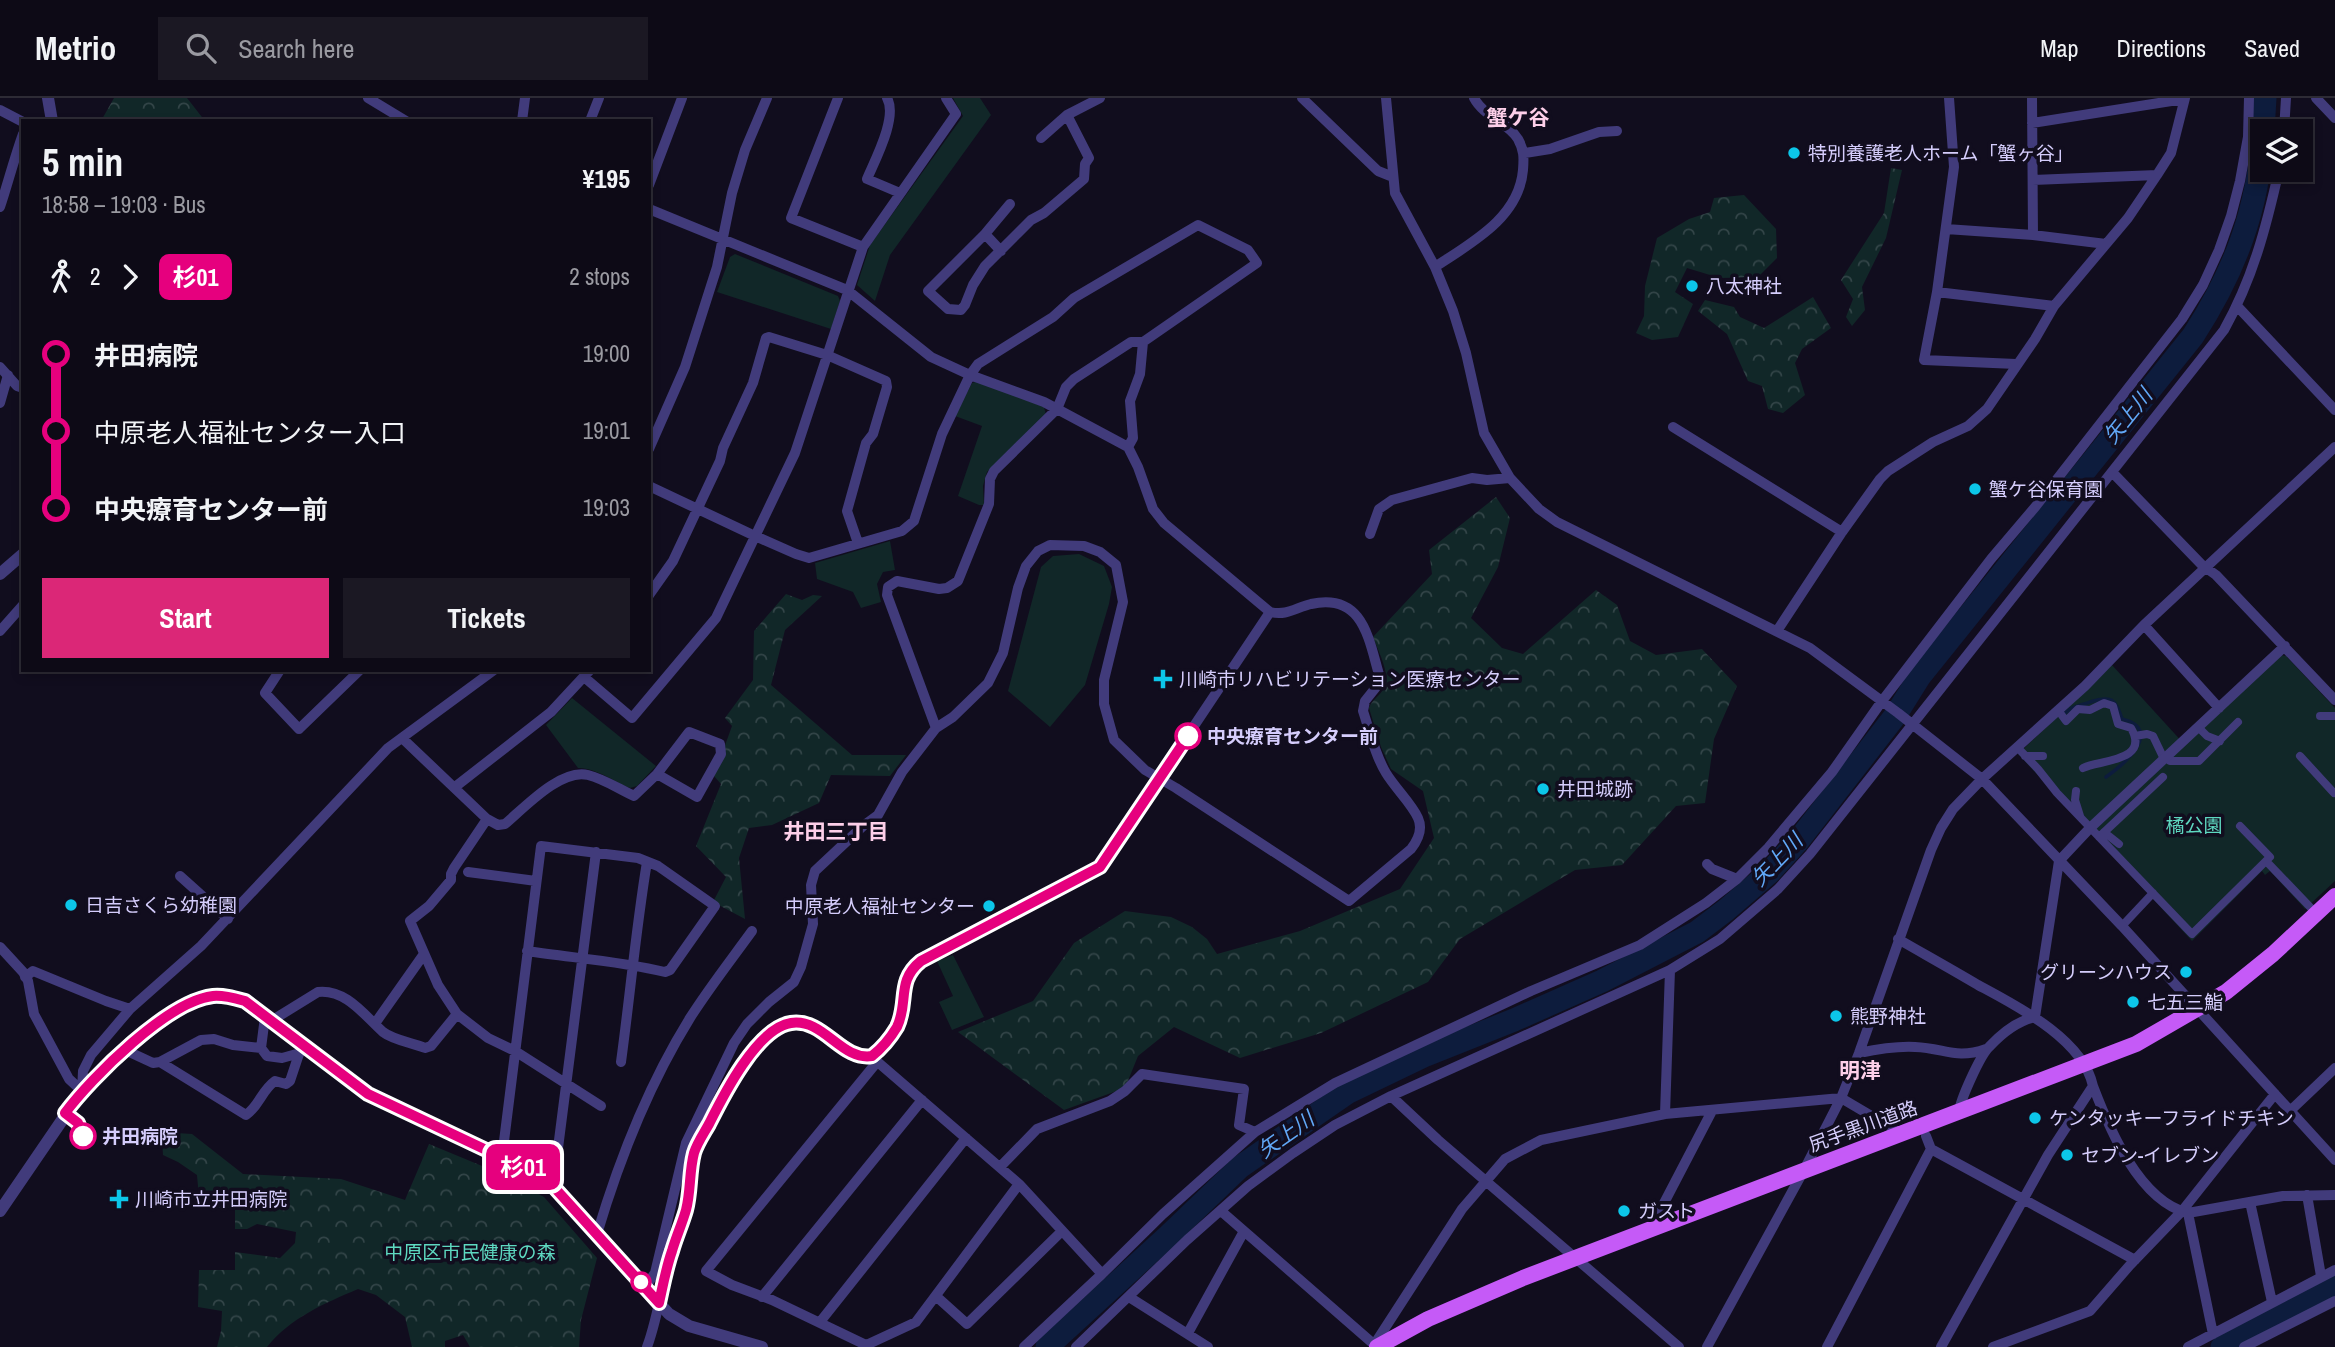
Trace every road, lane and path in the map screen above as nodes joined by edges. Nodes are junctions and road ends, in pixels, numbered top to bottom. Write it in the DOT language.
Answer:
graph roads {
  1 [pos="48,98"];
  2 [pos="368,98"];
  3 [pos="525,98"];
  4 [pos="599,98"];
  5 [pos="682,98"];
  6 [pos="767,98"];
  7 [pos="838,98"];
  8 [pos="887,98"];
  9 [pos="946,98"];
  10 [pos="1100,98"];
  11 [pos="1302,98"];
  12 [pos="1387,98"];
  13 [pos="1474,98"];
  14 [pos="1949,98"];
  15 [pos="2032,98"];
  16 [pos="2249,98"];
  17 [pos="2286,98"];
  18 [pos="2316,98"];
  19 [pos="2184,99"];
  20 [pos="0,110"];
  21 [pos="1067,115"];
  22 [pos="2335,118"];
  23 [pos="51,119"];
  24 [pos="403,119"];
  25 [pos="522,119"];
  26 [pos="591,119"];
  27 [pos="2285,119"];
  28 [pos="21,121"];
  29 [pos="2032,123"];
  30 [pos="1617,131"];
  31 [pos="21,138"];
  32 [pos="1041,138"];
  33 [pos="1525,153"];
  34 [pos="5,166"];
  35 [pos="2157,175"];
  36 [pos="1393,177"];
  37 [pos="651,180"];
  38 [pos="2033,180"];
  39 [pos="2276,182"];
  40 [pos="900,193"];
  41 [pos="1010,204"];
  42 [pos="0,207"];
  43 [pos="651,210"];
  44 [pos="1946,229"];
  45 [pos="985,234"];
  46 [pos="2033,235"];
  47 [pos="724,239"];
  48 [pos="2106,244"];
  49 [pos="863,247"];
  50 [pos="1001,251"];
  51 [pos="1435,267"];
  52 [pos="847,290"];
  53 [pos="1937,292"];
  54 [pos="2054,306"];
  55 [pos="2237,306"];
  56 [pos="1143,342"];
  57 [pos="827,355"];
  58 [pos="2016,364"];
  59 [pos="4,371"];
  60 [pos="970,375"];
  61 [pos="21,387"];
  62 [pos="0,402"];
  63 [pos="1057,408"];
  64 [pos="2335,410"];
  65 [pos="1673,427"];
  66 [pos="651,444"];
  67 [pos="1128,447"];
  68 [pos="2335,447"];
  69 [pos="2112,472"];
  70 [pos="1510,478"];
  71 [pos="651,487"];
  72 [pos="697,508"];
  73 [pos="1842,532"];
  74 [pos="1370,534"];
  75 [pos="755,536"];
  76 [pos="859,543"];
  77 [pos="21,556"];
  78 [pos="2207,569"];
  79 [pos="0,574"];
  80 [pos="651,592"];
  81 [pos="21,607"];
  82 [pos="1270,612"];
  83 [pos="2144,625"];
  84 [pos="0,631"];
  85 [pos="1777,631"];
  86 [pos="2285,646"];
  87 [pos="279,672"];
  88 [pos="358,672"];
  89 [pos="491,672"];
  90 [pos="587,674"];
  91 [pos="2335,700"];
  92 [pos="1882,701"];
  93 [pos="2219,708"];
  94 [pos="2058,710"];
  95 [pos="2320,716"];
  96 [pos="2335,716"];
  97 [pos="2238,722"];
  98 [pos="1913,724"];
  99 [pos="2198,727"];
  100 [pos="936,728"];
  101 [pos="2139,735"];
  102 [pos="402,738"];
  103 [pos="2220,741"];
  104 [pos="2021,751"];
  105 [pos="2043,756"];
  106 [pos="2300,756"];
  107 [pos="2165,759"];
  108 [pos="2083,768"];
  109 [pos="657,774"];
  110 [pos="2161,775"];
  111 [pos="1160,779"];
  112 [pos="1982,779"];
  113 [pos="455,787"];
  114 [pos="2076,791"];
  115 [pos="2334,793"];
  116 [pos="487,819"];
  117 [pos="2081,819"];
  118 [pos="2240,826"];
  119 [pos="2090,828"];
  120 [pos="2101,835"];
  121 [pos="2119,844"];
  122 [pos="596,852"];
  123 [pos="2059,861"];
  124 [pos="2266,861"];
  125 [pos="647,862"];
  126 [pos="1707,863"];
  127 [pos="468,872"];
  128 [pos="180,876"];
  129 [pos="1737,878"];
  130 [pos="536,881"];
  131 [pos="2153,894"];
  132 [pos="2335,896"];
  133 [pos="2311,908"];
  134 [pos="2335,909"];
  135 [pos="228,919"];
  136 [pos="2122,926"];
  137 [pos="752,931"];
  138 [pos="1898,939"];
  139 [pos="0,947"];
  140 [pos="527,951"];
  141 [pos="424,954"];
  142 [pos="581,960"];
  143 [pos="634,965"];
  144 [pos="1671,970"];
  145 [pos="25,977"];
  146 [pos="130,1009"];
  147 [pos="2202,1013"];
  148 [pos="457,1014"];
  149 [pos="2035,1017"];
  150 [pos="268,1019"];
  151 [pos="376,1023"];
  152 [pos="261,1048"];
  153 [pos="301,1049"];
  154 [pos="1986,1049"];
  155 [pos="125,1050"];
  156 [pos="515,1051"];
  157 [pos="1859,1053"];
  158 [pos="874,1059"];
  159 [pos="160,1062"];
  160 [pos="621,1062"];
  161 [pos="2335,1068"];
  162 [pos="2089,1075"];
  163 [pos="565,1083"];
  164 [pos="82,1091"];
  165 [pos="2275,1094"];
  166 [pos="1391,1096"];
  167 [pos="1841,1098"];
  168 [pos="922,1100"];
  169 [pos="601,1106"];
  170 [pos="2291,1110"];
  171 [pos="1712,1111"];
  172 [pos="1959,1112"];
  173 [pos="1665,1114"];
  174 [pos="1255,1132"];
  175 [pos="1902,1134"];
  176 [pos="965,1138"];
  177 [pos="1929,1143"];
  178 [pos="502,1157"];
  179 [pos="2335,1160"];
  180 [pos="1000,1167"];
  181 [pos="1801,1176"];
  182 [pos="1486,1181"];
  183 [pos="1019,1184"];
  184 [pos="553,1186"];
  185 [pos="2307,1195"];
  186 [pos="2335,1195"];
  187 [pos="2024,1200"];
  188 [pos="2250,1202"];
  189 [pos="0,1210"];
  190 [pos="1221,1211"];
  191 [pos="2185,1212"];
  192 [pos="1651,1227"];
  193 [pos="1062,1231"];
  194 [pos="1244,1233"];
  195 [pos="597,1234"];
  196 [pos="2135,1260"];
  197 [pos="1579,1261"];
  198 [pos="2335,1270"];
  199 [pos="1102,1274"];
  200 [pos="2321,1276"];
  201 [pos="645,1287"];
  202 [pos="762,1297"];
  203 [pos="937,1297"];
  204 [pos="1129,1297"];
  205 [pos="2335,1301"];
  206 [pos="2272,1302"];
  207 [pos="659,1303"];
  208 [pos="820,1322"];
  209 [pos="1188,1333"];
  210 [pos="2213,1334"];
  211 [pos="2026,1336"];
  212 [pos="2251,1345"];
  213 [pos="864,1346"];
  214 [pos="1376,1346"];
  215 [pos="647,1347"];
  216 [pos="762,1347"];
  217 [pos="1024,1347"];
  218 [pos="1076,1347"];
  219 [pos="1208,1347"];
  220 [pos="1394,1347"];
  221 [pos="1679,1347"];
  222 [pos="1707,1347"];
  223 [pos="1827,1347"];
  224 [pos="1941,1347"];
  225 [pos="1993,1347"];
  226 [pos="2032,1347"];
  227 [pos="2188,1347"];
  1 -- 23 [label="street"];
  2 -- 24 [label="street"];
  3 -- 25 [label="street"];
  4 -- 26 [label="street"];
  5 -- 37 [label="street"];
  6 -- 47 [label="street"];
  7 -- 49 [label="street"];
  8 -- 40 [label="street"];
  9 -- 40 [label="street"];
  10 -- 21 [label="street"];
  11 -- 36 [label="street"];
  12 -- 36 [label="street"];
  13 -- 33 [label="street"];
  14 -- 44 [label="street"];
  15 -- 29 [label="street"];
  16 -- 92 [label="street"];
  17 -- 27 [label="street"];
  18 -- 22 [label="street"];
  19 -- 29 [label="street"];
  19 -- 35 [label="street"];
  20 -- 28 [label="street"];
  21 -- 32 [label="street"];
  21 -- 50 [label="street"];
  29 -- 38 [label="street"];
  30 -- 33 [label="street"];
  31 -- 34 [label="street"];
  33 -- 51 [label="street"];
  34 -- 42 [label="street"];
  35 -- 38 [label="street"];
  35 -- 48 [label="street"];
  36 -- 51 [label="street"];
  38 -- 46 [label="street"];
  39 -- 55 [label="street"];
  40 -- 49 [label="street"];
  41 -- 45 [label="street"];
  43 -- 47 [label="street"];
  44 -- 46 [label="street"];
  44 -- 53 [label="street"];
  45 -- 50 [label="street"];
  45 -- 50 [label="street"];
  46 -- 48 [label="street"];
  47 -- 52 [label="street"];
  47 -- 66 [label="street"];
  48 -- 54 [label="street"];
  49 -- 52 [label="street"];
  51 -- 70 [label="street"];
  52 -- 57 [label="street"];
  52 -- 60 [label="street"];
  53 -- 54 [label="street"];
  53 -- 58 [label="street"];
  54 -- 58 [label="street"];
  55 -- 64 [label="street"];
  55 -- 69 [label="street"];
  56 -- 60 [label="street"];
  56 -- 63 [label="street"];
  56 -- 67 [label="street"];
  57 -- 72 [label="street"];
  57 -- 75 [label="street"];
  57 -- 76 [label="street"];
  58 -- 73 [label="street"];
  59 -- 61 [label="street"];
  59 -- 62 [label="street"];
  60 -- 63 [label="street"];
  60 -- 76 [label="street"];
  63 -- 67 [label="street"];
  63 -- 100 [label="street"];
  65 -- 73 [label="street"];
  67 -- 82 [label="street"];
  68 -- 78 [label="street"];
  69 -- 78 [label="street"];
  69 -- 98 [label="street"];
  70 -- 74 [label="street"];
  70 -- 85 [label="street"];
  71 -- 72 [label="street"];
  72 -- 75 [label="street"];
  72 -- 80 [label="street"];
  73 -- 85 [label="street"];
  75 -- 76 [label="street"];
  75 -- 90 [label="street"];
  77 -- 79 [label="street"];
  78 -- 83 [label="street"];
  78 -- 86 [label="street"];
  81 -- 84 [label="street"];
  82 -- 111 [label="street"];
  82 -- 111 [label="street"];
  83 -- 93 [label="street"];
  83 -- 94 [label="street"];
  85 -- 92 [label="street"];
  86 -- 91 [label="street"];
  86 -- 93 [label="street"];
  87 -- 88 [label="street"];
  89 -- 102 [label="street"];
  90 -- 113 [label="street"];
  92 -- 98 [label="street"];
  92 -- 129 [label="street"];
  93 -- 99 [label="street"];
  94 -- 101 [label="street"];
  94 -- 104 [label="street"];
  95 -- 96 [label="street"];
  97 -- 103 [label="street"];
  98 -- 112 [label="street"];
  98 -- 144 [label="street"];
  99 -- 103 [label="street"];
  99 -- 107 [label="street"];
  100 -- 111 [label="street"];
  100 -- 201 [label="street"];
  101 -- 107 [label="street"];
  101 -- 108 [label="street"];
  102 -- 113 [label="street"];
  102 -- 135 [label="street"];
  103 -- 107 [label="street"];
  104 -- 105 [label="street"];
  104 -- 112 [label="street"];
  104 -- 117 [label="street"];
  106 -- 115 [label="street"];
  107 -- 110 [label="street"];
  109 -- 109 [label="street"];
  109 -- 116 [label="street"];
  110 -- 119 [label="street"];
  110 -- 120 [label="street"];
  111 -- 158 [label="street"];
  112 -- 123 [label="street"];
  112 -- 138 [label="street"];
  113 -- 116 [label="street"];
  114 -- 117 [label="street"];
  116 -- 141 [label="street"];
  117 -- 119 [label="street"];
  118 -- 124 [label="street"];
  119 -- 120 [label="street"];
  119 -- 123 [label="street"];
  120 -- 121 [label="street"];
  120 -- 131 [label="street"];
  122 -- 125 [label="street"];
  122 -- 130 [label="street"];
  122 -- 142 [label="street"];
  123 -- 136 [label="street"];
  123 -- 149 [label="street"];
  124 -- 131 [label="street"];
  124 -- 133 [label="street"];
  125 -- 143 [label="street"];
  125 -- 143 [label="street"];
  126 -- 129 [label="street"];
  127 -- 130 [label="street"];
  128 -- 135 [label="street"];
  129 -- 174 [label="street"];
  130 -- 140 [label="street"];
  131 -- 136 [label="street"];
  132 -- 147 [label="main road, 尻手黒川道路"];
  134 -- 147 [label="main road, 尻手黒川道路"];
  135 -- 146 [label="street"];
  136 -- 147 [label="street"];
  137 -- 195 [label="street"];
  138 -- 149 [label="street"];
  138 -- 157 [label="street"];
  139 -- 145 [label="street"];
  140 -- 142 [label="street"];
  140 -- 156 [label="street"];
  141 -- 148 [label="street"];
  141 -- 151 [label="street"];
  142 -- 143 [label="street"];
  142 -- 163 [label="street"];
  143 -- 160 [label="street"];
  144 -- 166 [label="street"];
  144 -- 173 [label="street"];
  145 -- 146 [label="street"];
  145 -- 164 [label="street"];
  146 -- 164 [label="street"];
  147 -- 162 [label="main road, 尻手黒川道路"];
  147 -- 165 [label="street"];
  148 -- 151 [label="street"];
  148 -- 156 [label="street"];
  149 -- 154 [label="street"];
  149 -- 162 [label="street"];
  150 -- 151 [label="street"];
  150 -- 152 [label="street"];
  150 -- 153 [label="street"];
  150 -- 155 [label="street"];
  152 -- 153 [label="street"];
  152 -- 159 [label="street"];
  153 -- 159 [label="street"];
  153 -- 178 [label="street"];
  154 -- 157 [label="street"];
  154 -- 172 [label="street"];
  155 -- 159 [label="street"];
  155 -- 164 [label="street"];
  156 -- 163 [label="street"];
  156 -- 178 [label="street"];
  157 -- 167 [label="street"];
  158 -- 168 [label="street"];
  158 -- 202 [label="street"];
  158 -- 207 [label="street"];
  161 -- 170 [label="street"];
  162 -- 172 [label="main road, 尻手黒川道路"];
  162 -- 177 [label="main road, 尻手黒川道路"];
  162 -- 187 [label="street"];
  162 -- 191 [label="street"];
  163 -- 169 [label="street"];
  163 -- 184 [label="street"];
  164 -- 189 [label="street"];
  165 -- 170 [label="street"];
  165 -- 191 [label="street"];
  166 -- 182 [label="street"];
  166 -- 190 [label="street"];
  167 -- 171 [label="street"];
  167 -- 175 [label="street"];
  167 -- 181 [label="street"];
  168 -- 176 [label="street"];
  168 -- 202 [label="street"];
  170 -- 179 [label="street"];
  171 -- 173 [label="street"];
  171 -- 192 [label="street"];
  172 -- 175 [label="main road, 尻手黒川道路"];
  173 -- 182 [label="street"];
  174 -- 180 [label="street"];
  174 -- 199 [label="street"];
  175 -- 181 [label="main road, 尻手黒川道路"];
  176 -- 180 [label="street"];
  176 -- 208 [label="street"];
  177 -- 181 [label="main road, 尻手黒川道路"];
  177 -- 187 [label="street"];
  177 -- 223 [label="street"];
  178 -- 184 [label="street"];
  180 -- 183 [label="street"];
  181 -- 192 [label="main road, 尻手黒川道路"];
  181 -- 197 [label="main road, 尻手黒川道路"];
  181 -- 222 [label="street"];
  182 -- 197 [label="street"];
  182 -- 214 [label="street"];
  183 -- 193 [label="street"];
  183 -- 203 [label="street"];
  184 -- 195 [label="street"];
  185 -- 186 [label="street"];
  185 -- 188 [label="street"];
  185 -- 200 [label="street"];
  187 -- 196 [label="street"];
  187 -- 224 [label="street"];
  188 -- 191 [label="street"];
  188 -- 206 [label="street"];
  190 -- 194 [label="street"];
  190 -- 204 [label="street"];
  191 -- 196 [label="street"];
  191 -- 210 [label="street"];
  192 -- 197 [label="main road, 尻手黒川道路"];
  193 -- 199 [label="street"];
  193 -- 203 [label="street"];
  194 -- 209 [label="street"];
  194 -- 214 [label="street"];
  195 -- 201 [label="street"];
  196 -- 211 [label="street"];
  197 -- 214 [label="main road, 尻手黒川道路"];
  197 -- 220 [label="main road, 尻手黒川道路"];
  197 -- 221 [label="street"];
  198 -- 200 [label="street"];
  199 -- 217 [label="street"];
  200 -- 206 [label="street"];
  201 -- 207 [label="street"];
  202 -- 208 [label="street"];
  203 -- 213 [label="street"];
  204 -- 209 [label="street"];
  204 -- 218 [label="street"];
  205 -- 212 [label="street"];
  206 -- 210 [label="street"];
  207 -- 215 [label="street"];
  207 -- 216 [label="street"];
  208 -- 213 [label="street"];
  209 -- 219 [label="street"];
  210 -- 227 [label="street"];
  211 -- 225 [label="street"];
  211 -- 226 [label="street"];
}
